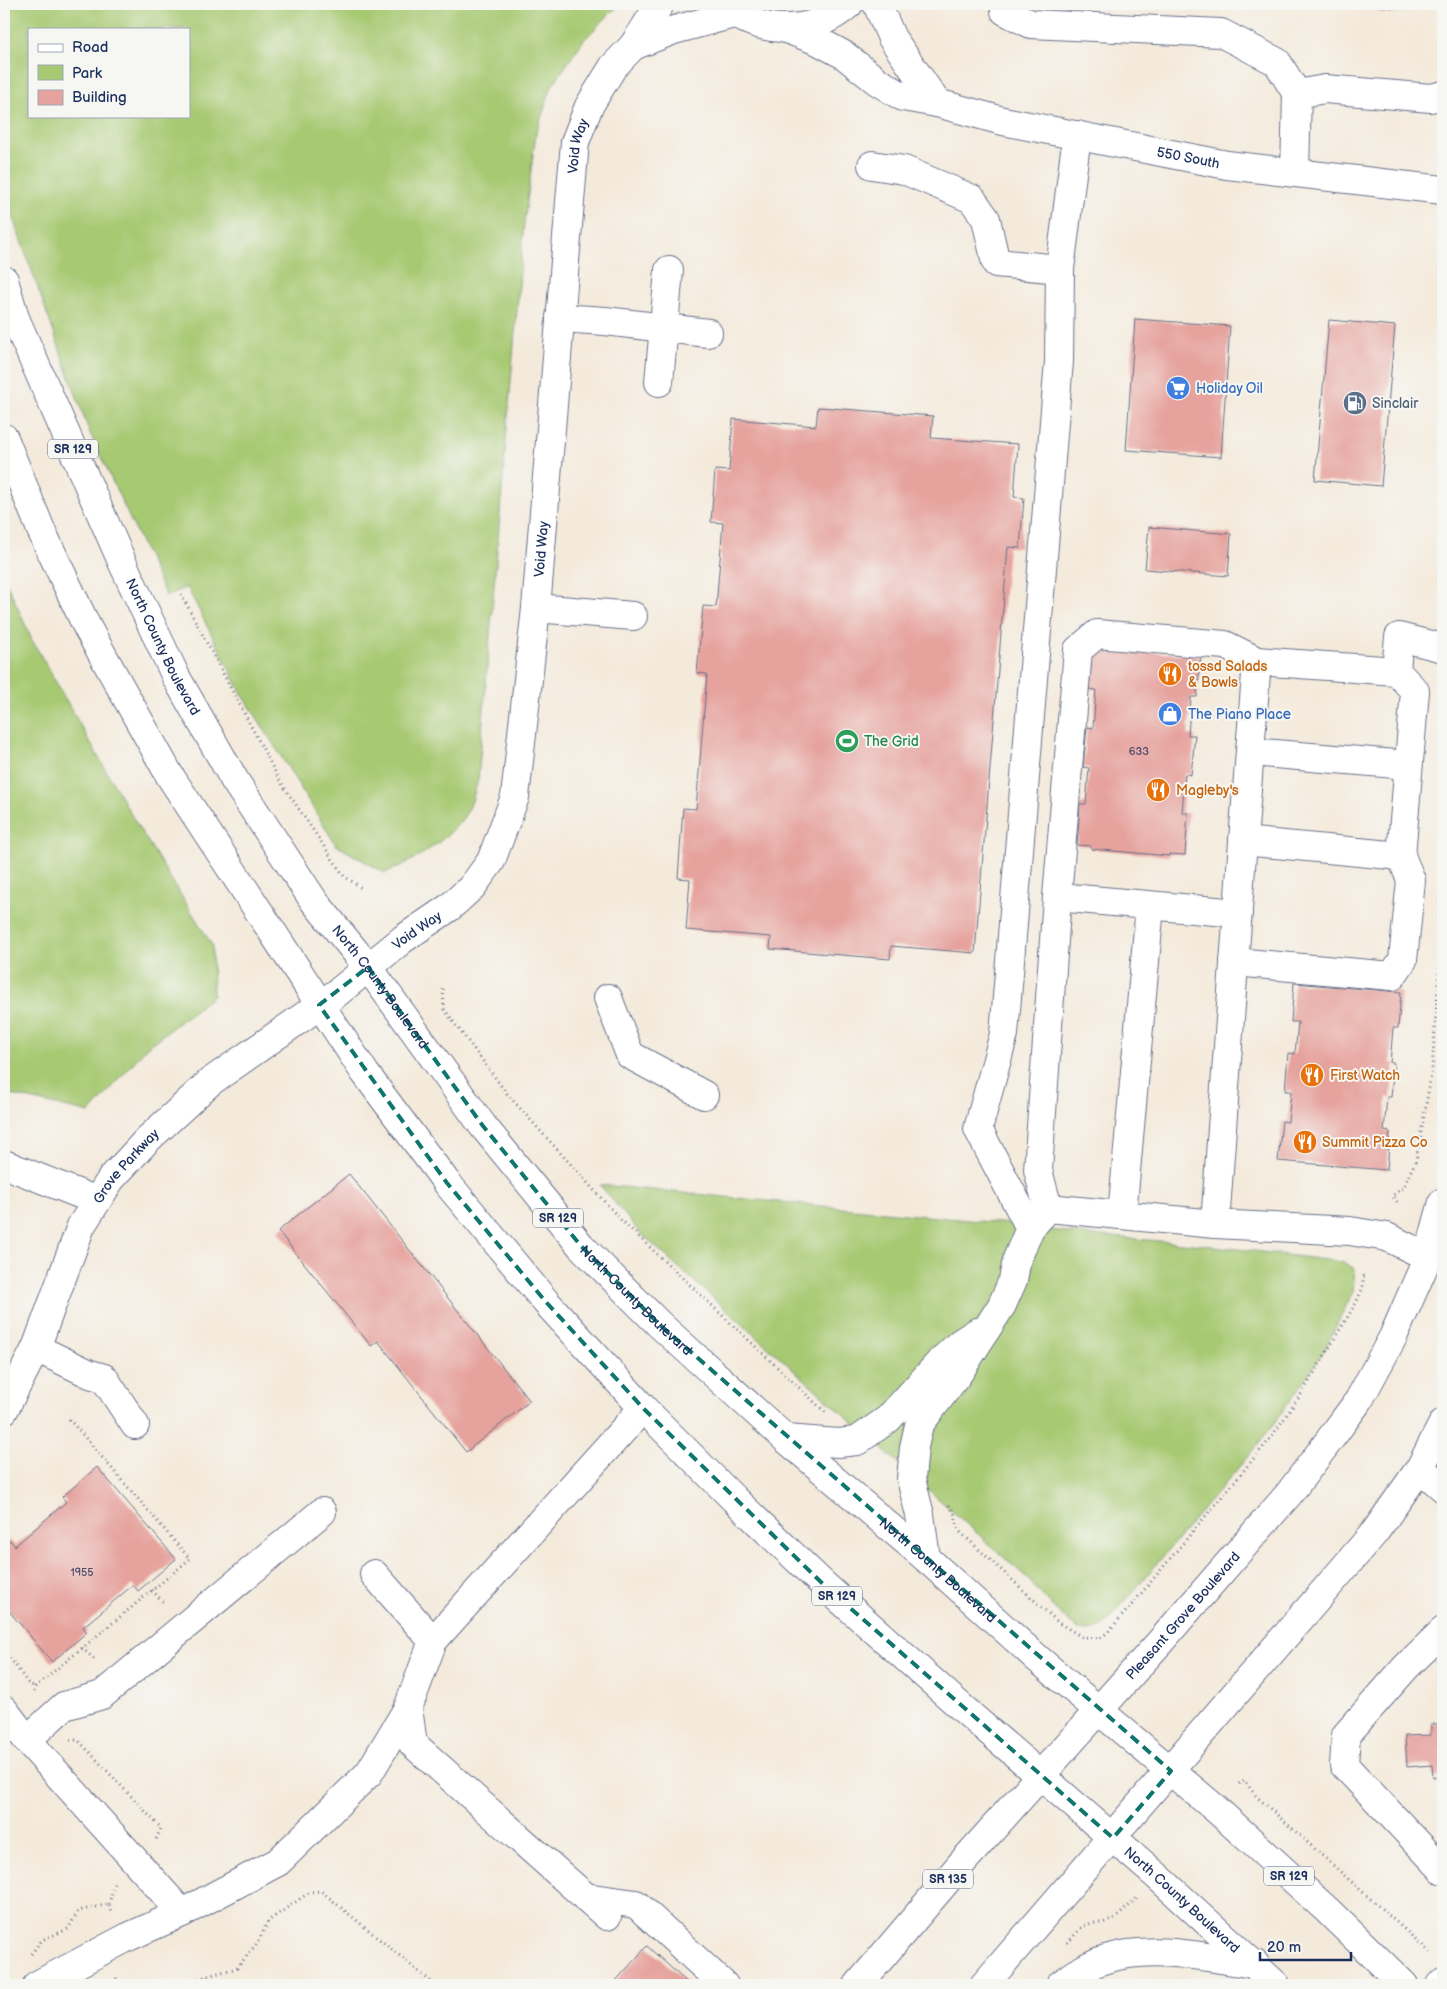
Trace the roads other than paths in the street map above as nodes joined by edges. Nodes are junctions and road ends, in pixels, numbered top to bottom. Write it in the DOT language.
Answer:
graph roads {
  1 [pos="660,4"];
  2 [pos="849,4"];
  3 [pos="877,4"];
  4 [pos="1005,4"];
  5 [pos="728,9"];
  6 [pos="786,29"];
  7 [pos="633,46"];
  8 [pos="1297,94"];
  9 [pos="1443,95"];
  10 [pos="937,103"];
  11 [pos="1077,135"];
  12 [pos="872,165"];
  13 [pos="1294,172"];
  14 [pos="1443,190"];
  15 [pos="1060,269"];
  16 [pos="669,270"];
  17 [pos="4,280"];
  18 [pos="560,318"];
  19 [pos="665,329"];
  20 [pos="708,333"];
  21 [pos="659,382"];
  22 [pos="4,438"];
  23 [pos="536,608"];
  24 [pos="633,616"];
  25 [pos="1443,648"];
  26 [pos="1257,661"];
  27 [pos="1396,671"];
  28 [pos="1250,752"];
  29 [pos="1408,765"];
  30 [pos="1243,841"];
  31 [pos="1401,856"];
  32 [pos="1057,897"];
  33 [pos="1150,906"];
  34 [pos="1238,913"];
  35 [pos="1234,962"];
  36 [pos="368,967"];
  37 [pos="608,998"];
  38 [pos="328,999"];
  39 [pos="704,1095"];
  40 [pos="4,1164"];
  41 [pos="97,1201"];
  42 [pos="1443,1202"];
  43 [pos="1048,1208"];
  44 [pos="1122,1215"];
  45 [pos="1214,1224"];
  46 [pos="1030,1228"];
  47 [pos="1428,1257"];
  48 [pos="992,1322"];
  49 [pos="36,1348"];
  50 [pos="642,1408"];
  51 [pos="4,1410"];
  52 [pos="1443,1423"];
  53 [pos="135,1425"];
  54 [pos="786,1439"];
  55 [pos="1420,1468"];
  56 [pos="1443,1488"];
  57 [pos="322,1512"];
  58 [pos="926,1558"];
  59 [pos="374,1574"];
  60 [pos="1443,1631"];
  61 [pos="433,1641"];
  62 [pos="408,1708"];
  63 [pos="4,1710"];
  64 [pos="1098,1710"];
  65 [pos="27,1740"];
  66 [pos="1171,1771"];
  67 [pos="1040,1775"];
  68 [pos="1113,1838"];
  69 [pos="1443,1870"];
  70 [pos="585,1897"];
  71 [pos="182,1913"];
  72 [pos="607,1916"];
  73 [pos="1255,1964"];
  74 [pos="1440,1970"];
  75 [pos="37,1985"];
  76 [pos="724,1985"];
  77 [pos="858,1985"];
  78 [pos="984,1985"];
  79 [pos="1060,1985"];
  80 [pos="1276,1985"];
  81 [pos="1404,1985"];
  82 [pos="1440,1985"];
  1 -- 7 [label="main road"];
  2 -- 6 [label="main road"];
  3 -- 10 [label="main road"];
  4 -- 8 [label="main road"];
  5 -- 6 [label="main road"];
  5 -- 7 [label="main road"];
  6 -- 10 [label="main road, 550 South"];
  7 -- 18 [label="main road, Void Way"];
  8 -- 9 [label="main road"];
  8 -- 13 [label="main road"];
  10 -- 11 [label="main road, 550 South"];
  11 -- 13 [label="main road, 550 South"];
  11 -- 15 [label="main road"];
  12 -- 15 [label="main road"];
  13 -- 14 [label="main road, 550 South"];
  15 -- 46 [label="main road"];
  16 -- 19 [label="main road"];
  17 -- 36 [label="main road, North County Boulevard / SR 129"];
  18 -- 19 [label="main road"];
  18 -- 23 [label="main road, Void Way"];
  19 -- 20 [label="main road"];
  19 -- 21 [label="main road"];
  22 -- 38 [label="main road, North County Boulevard / SR 129"];
  23 -- 24 [label="main road"];
  23 -- 36 [label="main road, Void Way"];
  25 -- 27 [label="main road"];
  26 -- 27 [label="main road"];
  26 -- 28 [label="main road"];
  26 -- 32 [label="main road"];
  27 -- 29 [label="main road"];
  28 -- 29 [label="main road"];
  28 -- 30 [label="main road"];
  29 -- 31 [label="main road"];
  30 -- 31 [label="main road"];
  30 -- 34 [label="main road"];
  31 -- 35 [label="main road"];
  32 -- 33 [label="main road"];
  32 -- 43 [label="main road"];
  33 -- 34 [label="main road"];
  33 -- 44 [label="main road"];
  34 -- 35 [label="main road"];
  35 -- 45 [label="main road"];
  36 -- 38 [label="main road, Void Way"];
  36 -- 54 [label="main road, North County Boulevard / SR 129"];
  37 -- 39 [label="main road"];
  38 -- 41 [label="main road, Grove Parkway"];
  38 -- 50 [label="main road, North County Boulevard / SR 129"];
  40 -- 41 [label="main road"];
  41 -- 49 [label="main road, Grove Parkway"];
  42 -- 47 [label="main road, Pleasant Grove Boulevard"];
  43 -- 44 [label="main road"];
  43 -- 46 [label="main road"];
  44 -- 45 [label="main road"];
  45 -- 47 [label="main road"];
  46 -- 48 [label="main road"];
  47 -- 64 [label="main road, Pleasant Grove Boulevard"];
  48 -- 54 [label="main road"];
  48 -- 58 [label="main road"];
  49 -- 51 [label="main road, Grove Parkway"];
  49 -- 53 [label="main road"];
  50 -- 61 [label="main road"];
  50 -- 67 [label="main road, North County Boulevard / SR 129"];
  52 -- 55 [label="main road"];
  54 -- 58 [label="main road, North County Boulevard / SR 129"];
  55 -- 56 [label="main road"];
  55 -- 66 [label="main road"];
  57 -- 65 [label="main road"];
  58 -- 64 [label="main road, North County Boulevard / SR 129"];
  59 -- 61 [label="main road"];
  60 -- 69 [label="main road"];
  61 -- 62 [label="main road"];
  62 -- 70 [label="main road"];
  62 -- 71 [label="main road"];
  63 -- 65 [label="main road"];
  64 -- 66 [label="main road, North County Boulevard / SR 129"];
  64 -- 67 [label="main road, Pleasant Grove Boulevard / SR 135"];
  65 -- 71 [label="main road"];
  66 -- 68 [label="main road"];
  66 -- 81 [label="main road, North County Boulevard / SR 129"];
  67 -- 68 [label="main road, North County Boulevard / SR 129"];
  67 -- 77 [label="main road, Pleasant Grove Boulevard / SR 135"];
  68 -- 73 [label="main road, North County Boulevard / SR 129"];
  68 -- 78 [label="main road"];
  70 -- 72 [label="main road"];
  70 -- 76 [label="main road"];
  71 -- 75 [label="main road"];
  73 -- 79 [label="main road"];
  73 -- 80 [label="main road, North County Boulevard / SR 129"];
  74 -- 82 [label="main road"];
}
